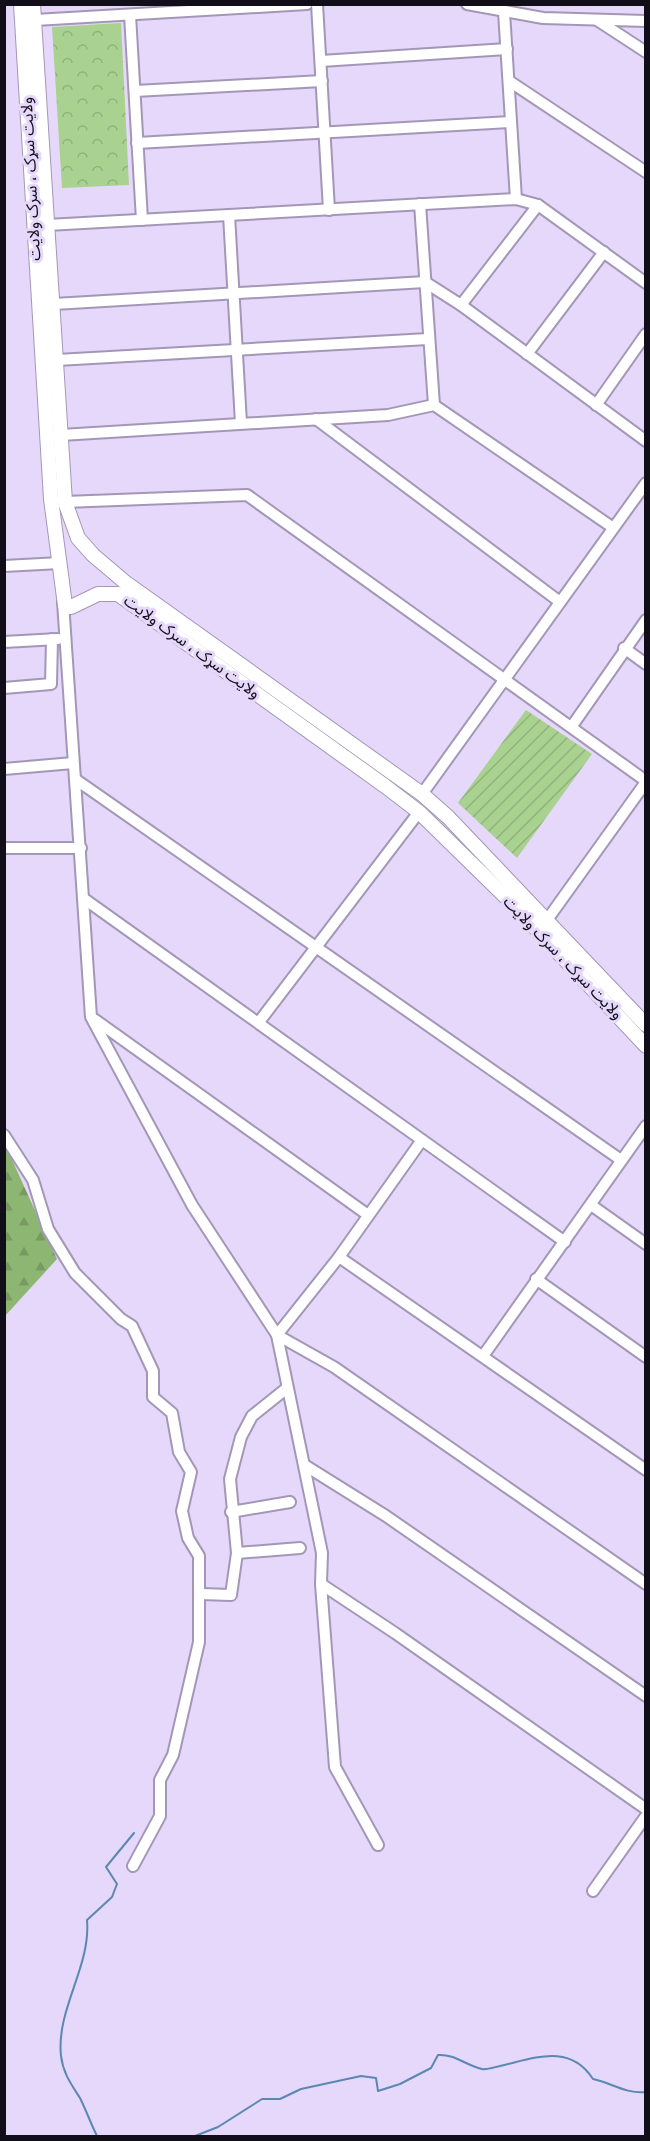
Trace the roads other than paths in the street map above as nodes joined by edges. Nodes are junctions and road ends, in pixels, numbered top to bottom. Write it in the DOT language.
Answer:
graph roads {
  1 [pos="21,4"];
  2 [pos="33,4"];
  3 [pos="307,4"];
  4 [pos="317,4"];
  5 [pos="467,4"];
  6 [pos="504,12"];
  7 [pos="130,15"];
  8 [pos="34,20"];
  9 [pos="597,20"];
  10 [pos="645,21"];
  11 [pos="507,49"];
  12 [pos="645,52"];
  13 [pos="321,61"];
  14 [pos="322,81"];
  15 [pos="509,81"];
  16 [pos="135,92"];
  17 [pos="511,122"];
  18 [pos="325,132"];
  19 [pos="137,143"];
  20 [pos="645,172"];
  21 [pos="516,199"];
  22 [pos="420,204"];
  23 [pos="538,205"];
  24 [pos="329,210"];
  25 [pos="230,215"];
  26 [pos="142,220"];
  27 [pos="47,225"];
  28 [pos="604,252"];
  29 [pos="425,282"];
  30 [pos="645,283"];
  31 [pos="234,293"];
  32 [pos="54,304"];
  33 [pos="461,305"];
  34 [pos="645,334"];
  35 [pos="428,339"];
  36 [pos="237,349"];
  37 [pos="527,354"];
  38 [pos="57,360"];
  39 [pos="434,405"];
  40 [pos="596,405"];
  41 [pos="316,419"];
  42 [pos="241,423"];
  43 [pos="61,435"];
  44 [pos="645,441"];
  45 [pos="645,483"];
  46 [pos="64,502"];
  47 [pos="612,527"];
  48 [pos="60,563"];
  49 [pos="4,566"];
  50 [pos="122,588"];
  51 [pos="63,602"];
  52 [pos="560,602"];
  53 [pos="645,620"];
  54 [pos="52,639"];
  55 [pos="64,639"];
  56 [pos="4,642"];
  57 [pos="624,648"];
  58 [pos="645,664"];
  59 [pos="503,678"];
  60 [pos="4,688"];
  61 [pos="572,726"];
  62 [pos="74,763"];
  63 [pos="4,769"];
  64 [pos="75,780"];
  65 [pos="645,782"];
  66 [pos="422,794"];
  67 [pos="419,812"];
  68 [pos="4,848"];
  69 [pos="81,848"];
  70 [pos="82,898"];
  71 [pos="547,920"];
  72 [pos="317,946"];
  73 [pos="91,1017"];
  74 [pos="259,1023"];
  75 [pos="645,1025"];
  76 [pos="645,1046"];
  77 [pos="645,1126"];
  78 [pos="4,1135"];
  79 [pos="422,1140"];
  80 [pos="621,1160"];
  81 [pos="591,1205"];
  82 [pos="368,1215"];
  83 [pos="564,1242"];
  84 [pos="645,1244"];
  85 [pos="339,1257"];
  86 [pos="536,1279"];
  87 [pos="277,1335"];
  88 [pos="483,1356"];
  89 [pos="645,1357"];
  90 [pos="287,1388"];
  91 [pos="306,1466"];
  92 [pos="645,1470"];
  93 [pos="290,1502"];
  94 [pos="231,1512"];
  95 [pos="300,1548"];
  96 [pos="237,1553"];
  97 [pos="321,1584"];
  98 [pos="645,1584"];
  99 [pos="201,1594"];
  100 [pos="645,1696"];
  101 [pos="645,1809"];
  102 [pos="645,1816"];
  103 [pos="378,1845"];
  104 [pos="133,1866"];
  105 [pos="593,1891"];
  1 -- 48 [label="main road, ولایت سړک ، سرک ولایت"];
  2 -- 8 [label="main road, ولایت سړک ، سرک ولایت"];
  3 -- 7 [label="street"];
  4 -- 13 [label="street"];
  5 -- 6 [label="street"];
  6 -- 9 [label="street"];
  6 -- 11 [label="street"];
  7 -- 8 [label="street"];
  7 -- 16 [label="street"];
  8 -- 27 [label="main road, ولایت سړک ، سرک ولایت"];
  9 -- 10 [label="street"];
  9 -- 12 [label="street"];
  11 -- 13 [label="street"];
  11 -- 15 [label="street"];
  13 -- 14 [label="street"];
  14 -- 16 [label="street"];
  14 -- 18 [label="street"];
  15 -- 17 [label="street"];
  15 -- 20 [label="street"];
  16 -- 19 [label="street"];
  17 -- 18 [label="street"];
  17 -- 21 [label="street"];
  18 -- 19 [label="street"];
  18 -- 24 [label="street"];
  19 -- 26 [label="street"];
  21 -- 22 [label="street"];
  21 -- 23 [label="street"];
  22 -- 24 [label="street"];
  22 -- 29 [label="street"];
  23 -- 28 [label="street"];
  23 -- 33 [label="street"];
  24 -- 25 [label="street"];
  25 -- 26 [label="street"];
  25 -- 31 [label="street"];
  26 -- 27 [label="street"];
  27 -- 32 [label="main road, ولایت سړک ، سرک ولایت"];
  28 -- 30 [label="street"];
  28 -- 37 [label="street"];
  29 -- 31 [label="street"];
  29 -- 33 [label="street"];
  29 -- 35 [label="street"];
  31 -- 32 [label="street"];
  31 -- 36 [label="street"];
  32 -- 38 [label="main road, ولایت سړک ، سرک ولایت"];
  33 -- 37 [label="street"];
  34 -- 40 [label="street"];
  35 -- 36 [label="street"];
  35 -- 39 [label="street"];
  36 -- 38 [label="street"];
  36 -- 42 [label="street"];
  37 -- 40 [label="street"];
  38 -- 43 [label="main road, ولایت سړک ، سرک ولایت"];
  39 -- 41 [label="street"];
  39 -- 47 [label="street"];
  40 -- 44 [label="street"];
  41 -- 42 [label="street"];
  41 -- 52 [label="street"];
  42 -- 43 [label="street"];
  43 -- 46 [label="main road, ولایت سړک ، سرک ولایت"];
  45 -- 47 [label="street"];
  46 -- 50 [label="main road, ولایت سړک ، سرک ولایت"];
  46 -- 59 [label="street"];
  47 -- 52 [label="street"];
  48 -- 49 [label="street"];
  48 -- 51 [label="main road, ولایت سړک ، سرک ولایت"];
  50 -- 51 [label="main road, ولایت سړک ، سرک ولایت"];
  50 -- 66 [label="main road, ولایت سړک ، سرک ولایت"];
  50 -- 67 [label="main road, ولایت سړک ، سرک ولایت"];
  51 -- 55 [label="street"];
  52 -- 59 [label="street"];
  53 -- 57 [label="street"];
  54 -- 55 [label="street"];
  54 -- 56 [label="street"];
  54 -- 60 [label="street"];
  55 -- 62 [label="street"];
  57 -- 58 [label="street"];
  57 -- 61 [label="street"];
  59 -- 61 [label="street"];
  59 -- 66 [label="street"];
  61 -- 65 [label="street"];
  62 -- 63 [label="street"];
  62 -- 64 [label="street"];
  64 -- 69 [label="street"];
  64 -- 72 [label="street"];
  65 -- 71 [label="street"];
  66 -- 71 [label="main road, ولایت سړک ، سرک ولایت"];
  67 -- 72 [label="street"];
  67 -- 76 [label="main road, ولایت سړک ، سرک ولایت"];
  68 -- 69 [label="street"];
  69 -- 70 [label="street"];
  70 -- 73 [label="street"];
  70 -- 74 [label="street"];
  71 -- 75 [label="main road, ولایت سړک ، سرک ولایت"];
  72 -- 74 [label="street"];
  72 -- 80 [label="street"];
  73 -- 82 [label="street"];
  73 -- 87 [label="street"];
  74 -- 79 [label="street"];
  77 -- 80 [label="street"];
  78 -- 99 [label="street"];
  79 -- 82 [label="street"];
  79 -- 83 [label="street"];
  80 -- 81 [label="street"];
  81 -- 83 [label="street"];
  81 -- 84 [label="street"];
  82 -- 85 [label="street"];
  83 -- 86 [label="street"];
  85 -- 87 [label="street"];
  85 -- 88 [label="street"];
  86 -- 88 [label="street"];
  86 -- 89 [label="street"];
  87 -- 90 [label="street"];
  87 -- 98 [label="street"];
  88 -- 92 [label="street"];
  90 -- 91 [label="street"];
  90 -- 94 [label="street"];
  91 -- 97 [label="street"];
  91 -- 100 [label="street"];
  93 -- 94 [label="street"];
  94 -- 96 [label="street"];
  95 -- 96 [label="street"];
  96 -- 99 [label="street"];
  97 -- 101 [label="street"];
  97 -- 103 [label="street"];
  99 -- 104 [label="street"];
  102 -- 105 [label="street"];
}
